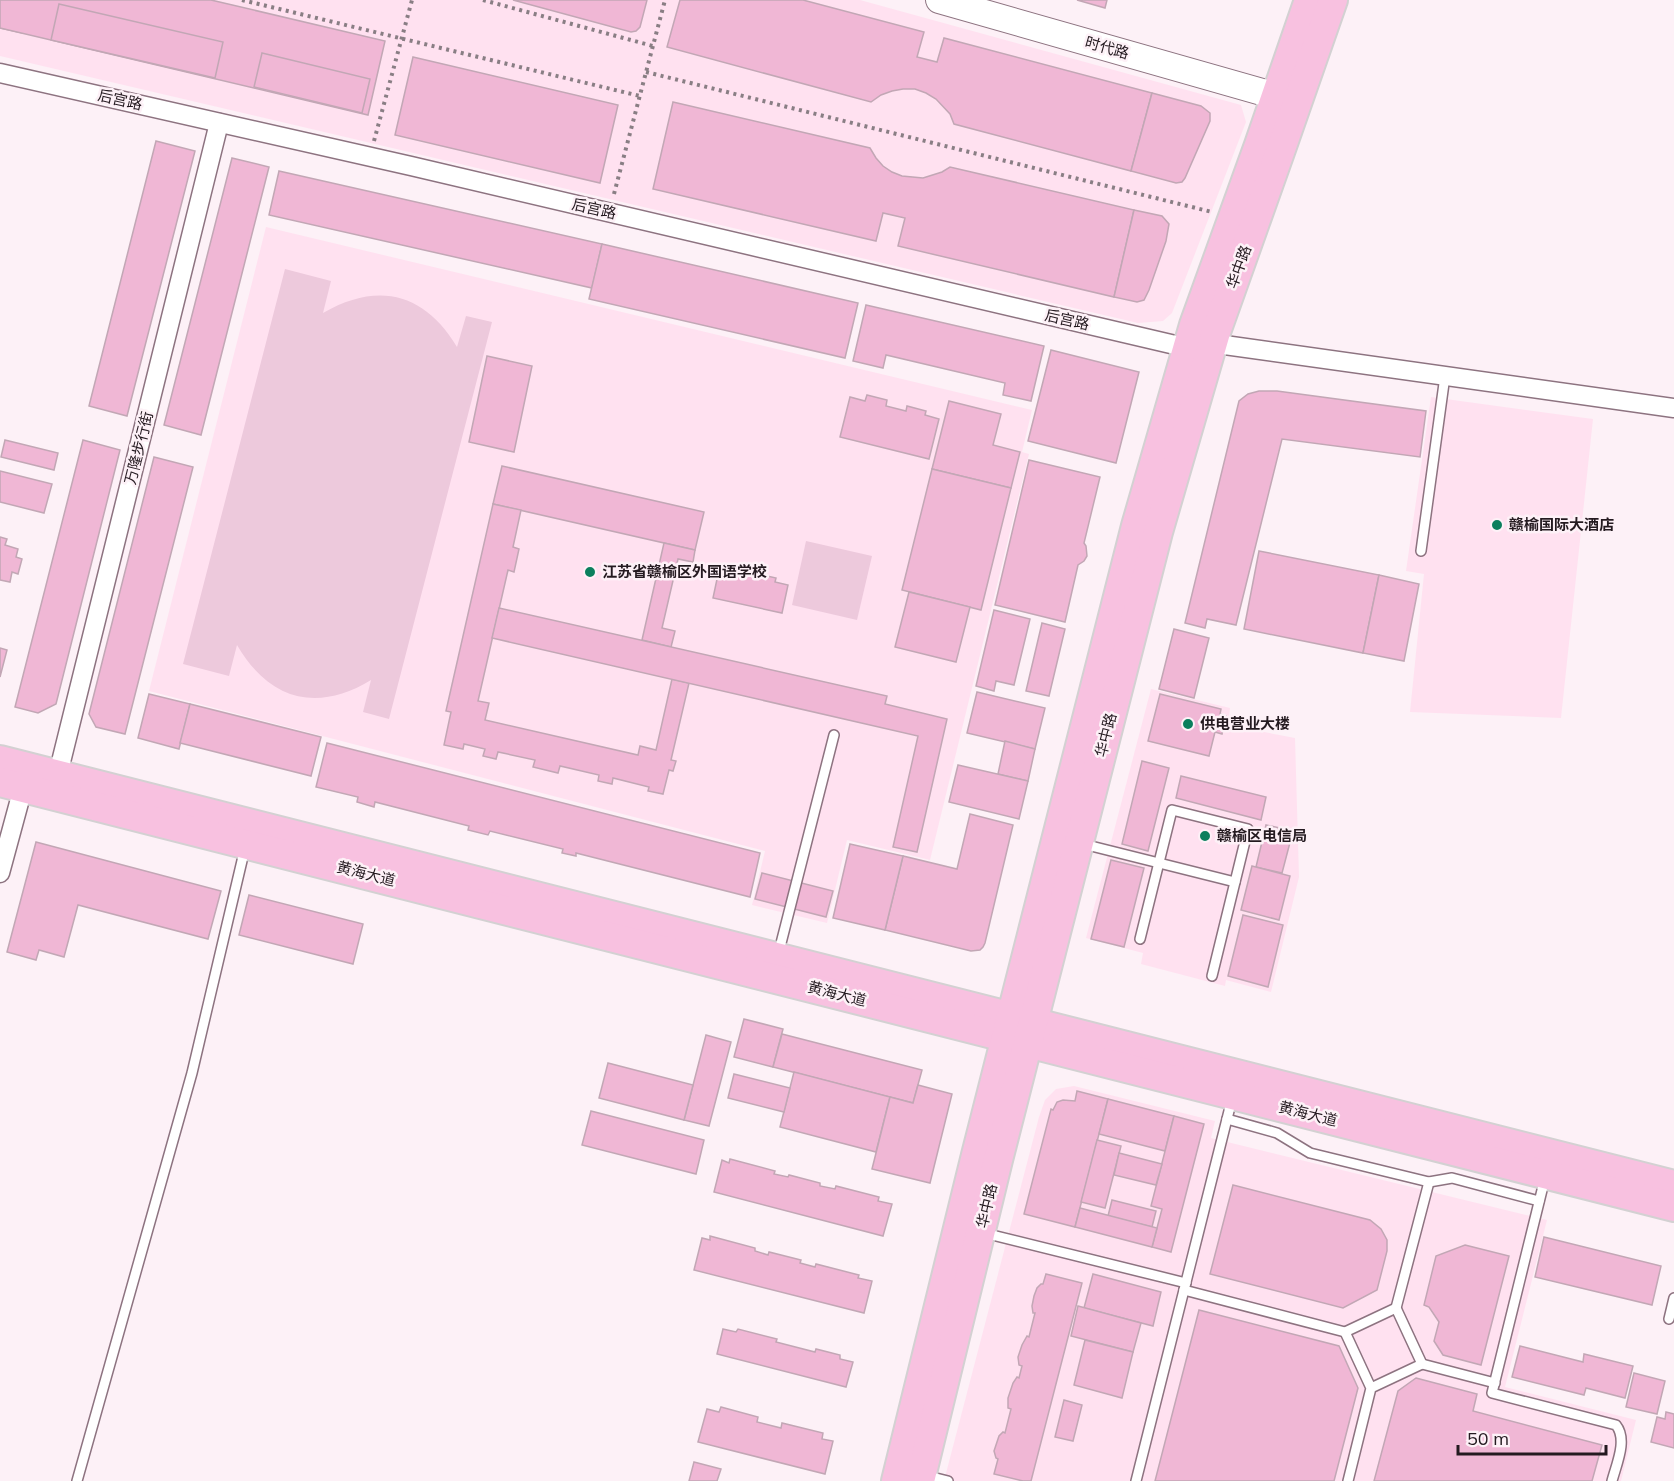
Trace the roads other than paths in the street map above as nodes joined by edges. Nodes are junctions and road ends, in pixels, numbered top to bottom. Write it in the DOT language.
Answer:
graph roads {
  1 [pos="939,0"];
  2 [pos="1309,0"];
  3 [pos="1333,0"];
  4 [pos="0,73"];
  5 [pos="1276,96"];
  6 [pos="219,123"];
  7 [pos="1196,344"];
  8 [pos="1444,376"];
  9 [pos="1674,408"];
  10 [pos="1421,551"];
  11 [pos="834,735"];
  12 [pos="0,760"];
  13 [pos="58,774"];
  14 [pos="12,785"];
  15 [pos="1079,843"];
  16 [pos="246,844"];
  17 [pos="1159,863"];
  18 [pos="0,873"];
  19 [pos="1235,882"];
  20 [pos="1140,939"];
  21 [pos="777,957"];
  22 [pos="1212,976"];
  23 [pos="1019,1030"];
  24 [pos="1230,1107"];
  25 [pos="1429,1182"];
  26 [pos="1674,1185"];
  27 [pos="1542,1188"];
  28 [pos="1674,1207"];
  29 [pos="981,1232"];
  30 [pos="1185,1287"];
  31 [pos="1674,1298"];
  32 [pos="1396,1308"];
  33 [pos="1669,1319"];
  34 [pos="1345,1332"];
  35 [pos="1422,1364"];
  36 [pos="1495,1383"];
  37 [pos="1371,1388"];
  38 [pos="921,1479"];
  39 [pos="77,1481"];
  40 [pos="1136,1481"];
  41 [pos="1348,1481"];
  42 [pos="1612,1481"];
  1 -- 5 [label="street, 时代路"];
  2 -- 5 [label="main road, 华中路"];
  3 -- 7 [label="main road, 华中路"];
  4 -- 6 [label="street, 后宫路"];
  5 -- 7 [label="main road, 华中路"];
  6 -- 7 [label="street, 后宫路"];
  6 -- 13 [label="street, 万隆步行街"];
  7 -- 8 [label="street, 后宫路"];
  7 -- 15 [label="main road, 华中路"];
  7 -- 23 [label="main road, 华中路"];
  8 -- 9 [label="street, 后宫路"];
  8 -- 10 [label="lane"];
  11 -- 21 [label="lane"];
  12 -- 13 [label="main road, 黄海大道"];
  13 -- 21 [label="main road, 黄海大道"];
  14 -- 16 [label="main road, 黄海大道"];
  14 -- 18 [label="street"];
  15 -- 17 [label="lane"];
  15 -- 23 [label="main road, 华中路"];
  16 -- 23 [label="main road, 黄海大道"];
  16 -- 39 [label="lane"];
  17 -- 19 [label="lane"];
  17 -- 19 [label="lane"];
  17 -- 20 [label="lane"];
  19 -- 22 [label="lane"];
  21 -- 23 [label="main road, 黄海大道"];
  23 -- 24 [label="main road, 黄海大道"];
  23 -- 26 [label="main road, 黄海大道"];
  23 -- 29 [label="main road, 华中路"];
  23 -- 38 [label="main road, 华中路"];
  24 -- 25 [label="lane"];
  24 -- 27 [label="main road, 黄海大道"];
  24 -- 30 [label="lane"];
  25 -- 27 [label="lane"];
  25 -- 32 [label="lane"];
  27 -- 28 [label="main road, 黄海大道"];
  27 -- 36 [label="lane"];
  29 -- 30 [label="lane"];
  29 -- 38 [label="main road, 华中路"];
  30 -- 34 [label="lane"];
  30 -- 40 [label="lane"];
  31 -- 33 [label="lane"];
  32 -- 34 [label="lane"];
  32 -- 35 [label="lane"];
  34 -- 37 [label="lane"];
  35 -- 36 [label="lane"];
  35 -- 37 [label="lane"];
  36 -- 42 [label="lane"];
  37 -- 41 [label="lane"];
}
